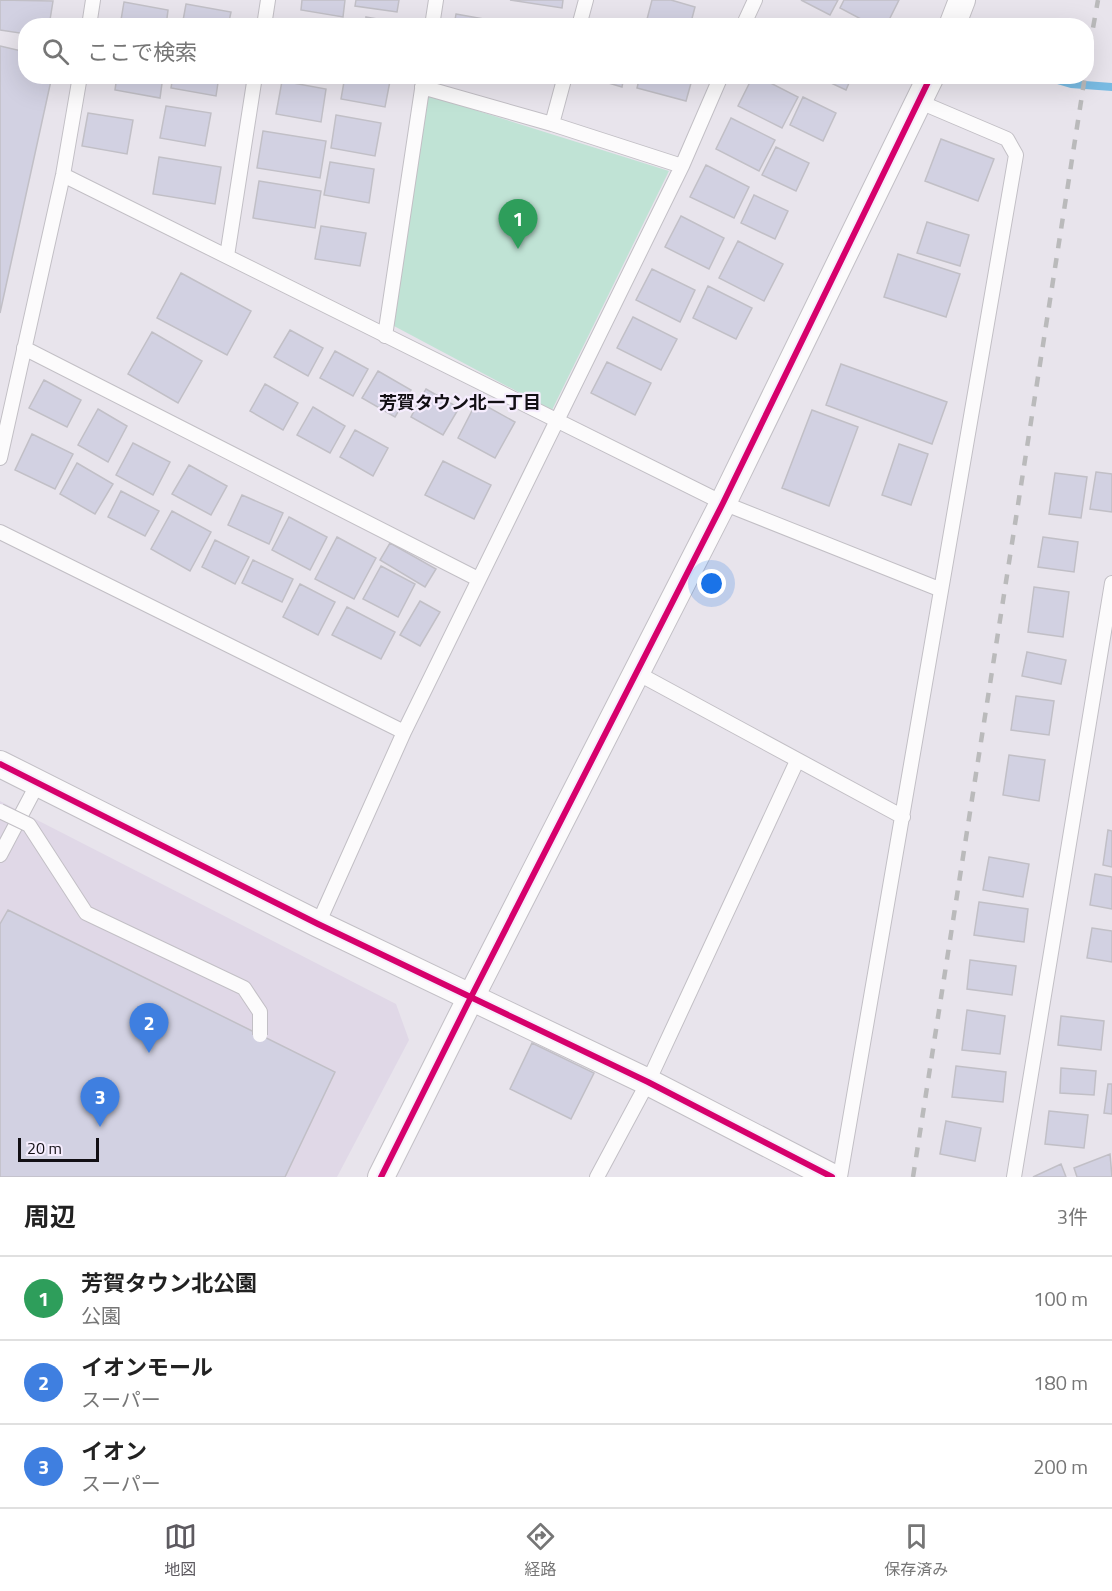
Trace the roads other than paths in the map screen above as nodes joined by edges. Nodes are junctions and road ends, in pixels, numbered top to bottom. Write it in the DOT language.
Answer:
graph roads {
  1 [pos="93,0"];
  2 [pos="268,0"];
  3 [pos="436,0"];
  4 [pos="586,0"];
  5 [pos="755,0"];
  6 [pos="962,0"];
  7 [pos="90,18"];
  8 [pos="265,18"];
  9 [pos="433,18"];
  10 [pos="581,18"];
  11 [pos="747,18"];
  12 [pos="955,18"];
  13 [pos="79,84"];
  14 [pos="254,84"];
  15 [pos="423,84"];
  16 [pos="429,84"];
  17 [pos="563,84"];
  18 [pos="718,84"];
  19 [pos="928,84"];
  20 [pos="920,102"];
  21 [pos="552,124"];
  22 [pos="682,166"];
  23 [pos="63,175"];
  24 [pos="227,256"];
  25 [pos="385,336"];
  26 [pos="24,348"];
  27 [pos="555,421"];
  28 [pos="0,458"];
  29 [pos="723,503"];
  30 [pos="0,532"];
  31 [pos="478,579"];
  32 [pos="1112,583"];
  33 [pos="939,589"];
  34 [pos="638,673"];
  35 [pos="404,732"];
  36 [pos="797,761"];
  37 [pos="0,764"];
  38 [pos="38,783"];
  39 [pos="0,811"];
  40 [pos="903,817"];
  41 [pos="0,855"];
  42 [pos="318,924"];
  43 [pos="471,997"];
  44 [pos="260,1035"];
  45 [pos="648,1082"];
  46 [pos="381,1177"];
  47 [pos="597,1177"];
  48 [pos="832,1177"];
  49 [pos="840,1177"];
  50 [pos="1014,1177"];
  1 -- 7 [label="lane"];
  2 -- 8 [label="lane"];
  3 -- 9 [label="lane"];
  4 -- 10 [label="lane"];
  5 -- 11 [label="lane"];
  6 -- 12 [label="street"];
  13 -- 23 [label="lane"];
  14 -- 24 [label="lane"];
  15 -- 25 [label="lane"];
  16 -- 21 [label="lane"];
  17 -- 21 [label="lane"];
  18 -- 22 [label="lane"];
  19 -- 20 [label="street"];
  20 -- 29 [label="street"];
  20 -- 33 [label="lane"];
  21 -- 22 [label="lane"];
  22 -- 27 [label="lane"];
  23 -- 24 [label="lane"];
  23 -- 26 [label="lane"];
  24 -- 25 [label="lane"];
  25 -- 27 [label="lane"];
  26 -- 28 [label="lane"];
  26 -- 31 [label="lane"];
  27 -- 29 [label="lane"];
  27 -- 31 [label="lane"];
  29 -- 33 [label="lane"];
  29 -- 34 [label="street"];
  30 -- 35 [label="lane"];
  31 -- 35 [label="lane"];
  32 -- 50 [label="lane"];
  33 -- 40 [label="lane"];
  34 -- 36 [label="lane"];
  34 -- 43 [label="street"];
  35 -- 42 [label="lane"];
  36 -- 40 [label="lane"];
  36 -- 45 [label="lane"];
  37 -- 38 [label="street"];
  38 -- 41 [label="lane"];
  38 -- 42 [label="street"];
  39 -- 44 [label="lane, bridge"];
  40 -- 49 [label="lane"];
  42 -- 43 [label="street"];
  43 -- 45 [label="street"];
  43 -- 46 [label="street"];
  45 -- 47 [label="lane"];
  45 -- 48 [label="street"];
}
